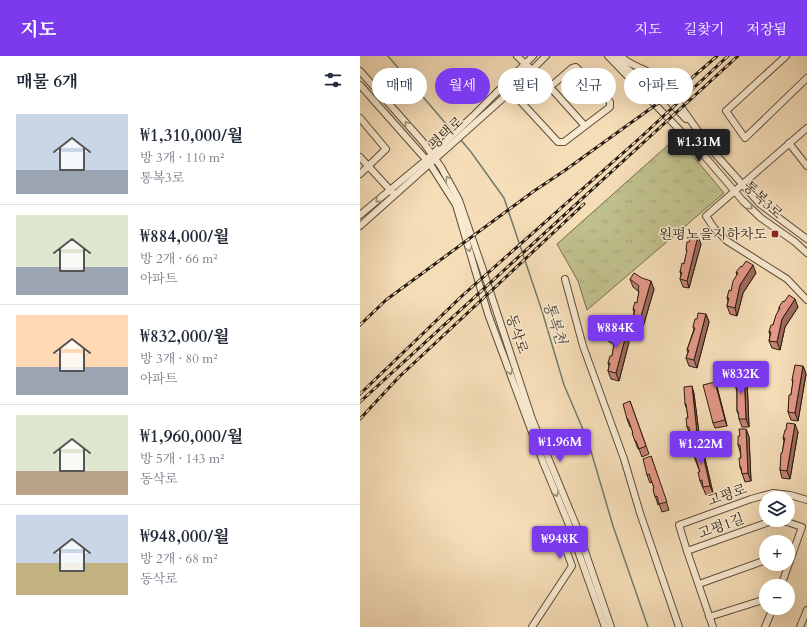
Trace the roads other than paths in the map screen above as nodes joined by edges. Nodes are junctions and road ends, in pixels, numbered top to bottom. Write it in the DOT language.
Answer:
graph roads {
  1 [pos="517,56"];
  2 [pos="533,56"];
  3 [pos="546,56"];
  4 [pos="608,56"];
  5 [pos="615,56"];
  6 [pos="621,56"];
  7 [pos="786,56"];
  8 [pos="525,64"];
  9 [pos="530,68"];
  10 [pos="534,68"];
  11 [pos="360,71"];
  12 [pos="807,78"];
  13 [pos="553,84"];
  14 [pos="360,85"];
  15 [pos="553,90"];
  16 [pos="498,100"];
  17 [pos="522,104"];
  18 [pos="360,118"];
  19 [pos="475,118"];
  20 [pos="585,126"];
  21 [pos="807,128"];
  22 [pos="697,130"];
  23 [pos="789,143"];
  24 [pos="360,157"];
  25 [pos="433,157"];
  26 [pos="428,162"];
  27 [pos="807,166"];
  28 [pos="369,167"];
  29 [pos="360,174"];
  30 [pos="743,185"];
  31 [pos="735,191"];
  32 [pos="392,192"];
  33 [pos="360,215"];
  34 [pos="360,226"];
  35 [pos="807,239"];
  36 [pos="807,253"];
  37 [pos="565,279"];
  38 [pos="807,300"];
  39 [pos="807,500"];
  40 [pos="564,544"];
  41 [pos="795,544"];
  42 [pos="687,551"];
  43 [pos="759,563"];
  44 [pos="699,584"];
  45 [pos="759,601"];
  46 [pos="807,610"];
  47 [pos="770,615"];
  48 [pos="709,617"];
  49 [pos="532,627"];
  50 [pos="604,627"];
  51 [pos="611,627"];
  52 [pos="679,627"];
  53 [pos="713,627"];
  54 [pos="765,627"];
  55 [pos="800,627"];
  1 -- 8 [label="street"];
  2 -- 8 [label="street, 평택로"];
  3 -- 10 [label="street, 평택로"];
  4 -- 31 [label="street, 통복3로"];
  5 -- 22 [label="street"];
  6 -- 22 [label="street, 통복3로"];
  7 -- 12 [label="street"];
  8 -- 9 [label="street"];
  8 -- 19 [label="street, 평택로"];
  25 -- 11 [label="street, 동삭로, one-way"];
  13 -- 20 [label="street"];
  14 -- 26 [label="street, 동삭로"];
  15 -- 20 [label="street"];
  16 -- 19 [label="street, 평택로"];
  17 -- 20 [label="street"];
  18 -- 28 [label="street"];
  19 -- 25 [label="street, 평택로"];
  19 -- 25 [label="street, 평택로"];
  21 -- 23 [label="street"];
  22 -- 30 [label="street, 통복3로"];
  23 -- 27 [label="street"];
  23 -- 30 [label="street"];
  24 -- 28 [label="street"];
  25 -- 26 [label="street, 평택로"];
  51 -- 25 [label="street, 동삭로, one-way"];
  26 -- 32 [label="street, 평택로"];
  26 -- 50 [label="street, 동삭로, one-way"];
  28 -- 29 [label="street"];
  28 -- 32 [label="street"];
  30 -- 31 [label="street"];
  30 -- 35 [label="street, 통복3로"];
  31 -- 36 [label="street, 통복3로, one-way"];
  31 -- 38 [label="street"];
  32 -- 33 [label="street, 평택로, one-way"];
  32 -- 34 [label="street, 평택로"];
  37 -- 52 [label="street"];
  39 -- 42 [label="street, 고평로"];
  40 -- 49 [label="street"];
  41 -- 42 [label="street, 고평1길"];
  42 -- 44 [label="street, 고평1길"];
  43 -- 44 [label="street"];
  44 -- 48 [label="street, 고평1길"];
  45 -- 48 [label="street"];
  46 -- 55 [label="street"];
  47 -- 54 [label="street"];
  48 -- 53 [label="street, 고평1길"];
}
